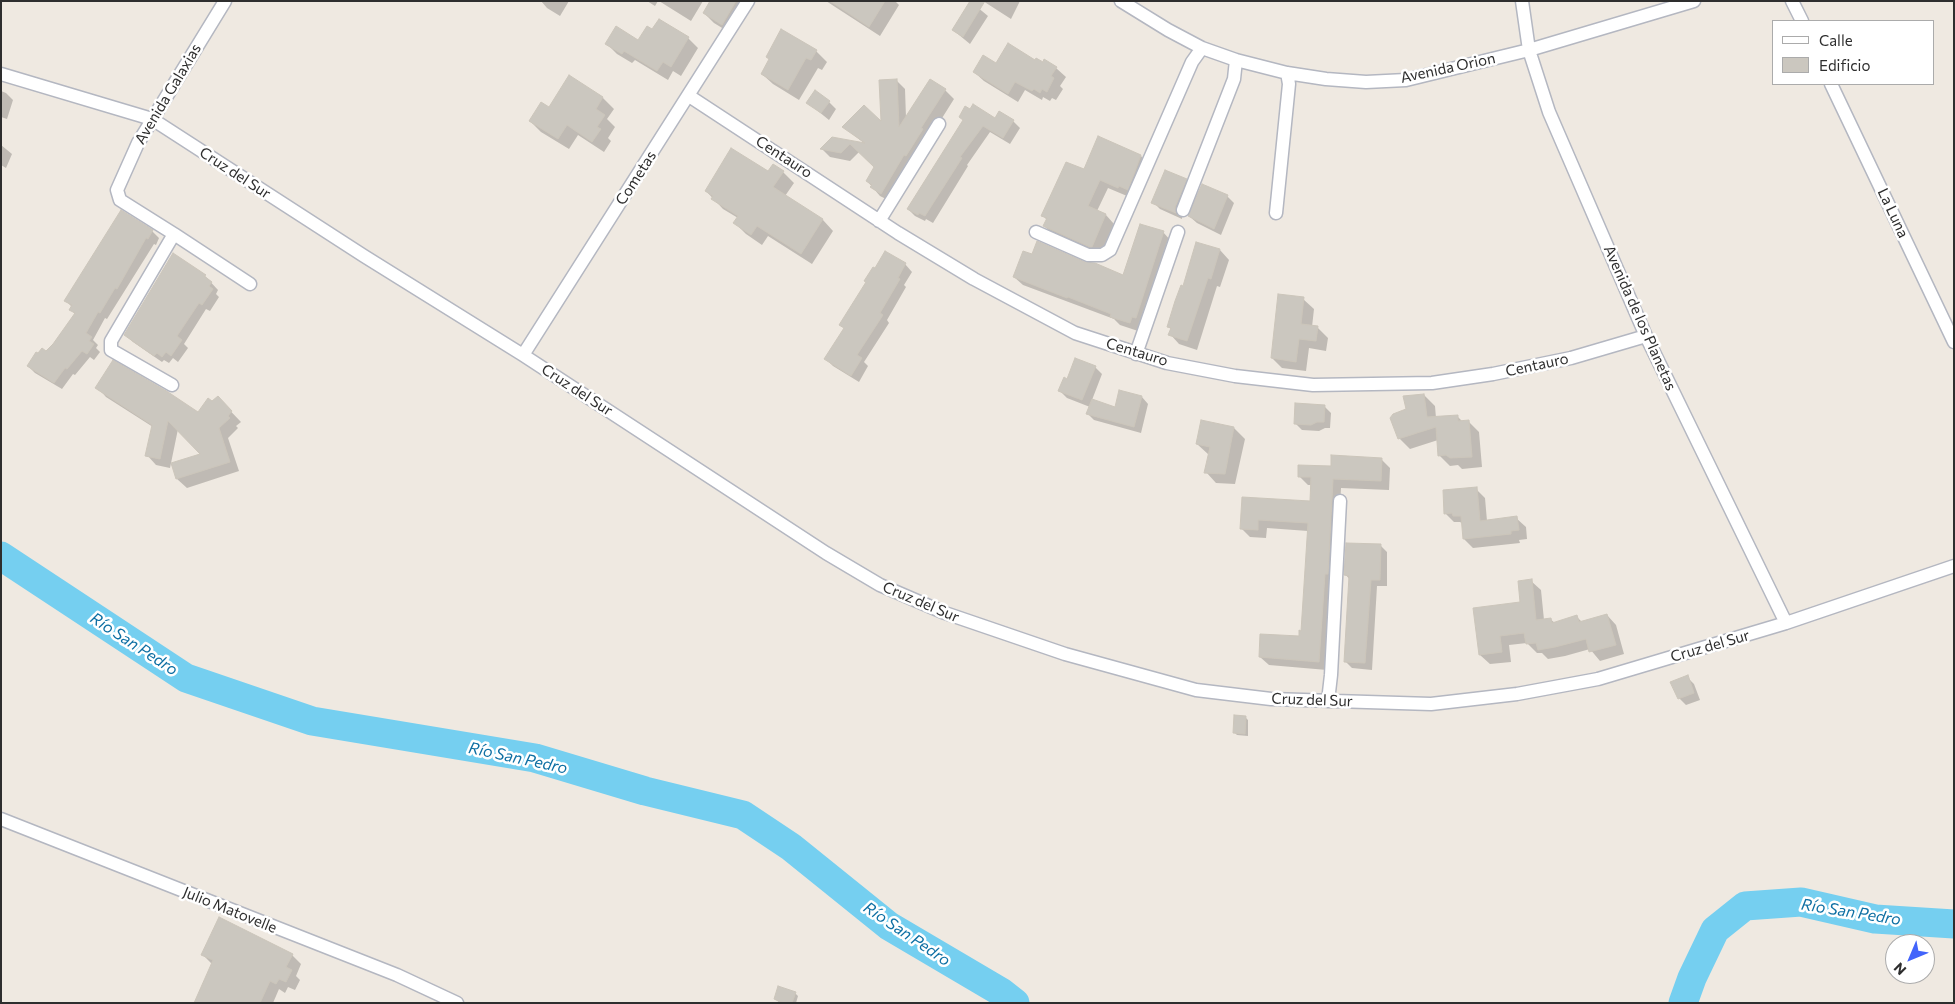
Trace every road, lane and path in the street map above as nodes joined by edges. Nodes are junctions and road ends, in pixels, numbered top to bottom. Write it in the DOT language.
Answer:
graph roads {
  1 [pos="225,1"];
  2 [pos="748,1"];
  3 [pos="1121,1"];
  4 [pos="1522,1"];
  5 [pos="1694,1"];
  6 [pos="1792,1"];
  7 [pos="1802,20"];
  8 [pos="1202,48"];
  9 [pos="1529,50"];
  10 [pos="1236,60"];
  11 [pos="1287,73"];
  12 [pos="1,74"];
  13 [pos="1831,85"];
  14 [pos="689,96"];
  15 [pos="152,119"];
  16 [pos="939,124"];
  17 [pos="1183,210"];
  18 [pos="1276,213"];
  19 [pos="879,221"];
  20 [pos="1036,232"];
  21 [pos="1178,232"];
  22 [pos="174,234"];
  23 [pos="250,284"];
  24 [pos="1646,336"];
  25 [pos="1954,342"];
  26 [pos="1136,354"];
  27 [pos="523,355"];
  28 [pos="172,385"];
  29 [pos="1340,501"];
  30 [pos="1954,566"];
  31 [pos="1786,623"];
  32 [pos="1328,701"];
  33 [pos="1,820"];
  34 [pos="458,1003"];
  1 -- 15 [label="street, Avenida Galaxias"];
  2 -- 14 [label="street, Cometas"];
  3 -- 8 [label="street, Avenida Orion"];
  4 -- 9 [label="street, Avenida de los Planetas"];
  5 -- 9 [label="street, Avenida Orion"];
  6 -- 7 [label="street"];
  8 -- 10 [label="street, Avenida Orion"];
  8 -- 20 [label="street"];
  9 -- 11 [label="street, Avenida Orion"];
  9 -- 24 [label="street, Avenida de los Planetas"];
  10 -- 11 [label="street, Avenida Orion"];
  10 -- 17 [label="street"];
  11 -- 18 [label="street"];
  12 -- 15 [label="street, Cruz del Sur"];
  13 -- 25 [label="street, La Luna"];
  14 -- 19 [label="street, Centauro"];
  14 -- 27 [label="street, Cometas"];
  15 -- 22 [label="street, Avenida Galaxias"];
  15 -- 27 [label="street, Cruz del Sur"];
  16 -- 19 [label="street"];
  19 -- 26 [label="street, Centauro"];
  21 -- 26 [label="street"];
  22 -- 23 [label="street"];
  22 -- 28 [label="street"];
  24 -- 26 [label="street, Centauro"];
  24 -- 31 [label="street, Avenida de los Planetas"];
  27 -- 32 [label="street, Cruz del Sur"];
  29 -- 32 [label="street"];
  30 -- 31 [label="street, Cruz del Sur"];
  31 -- 32 [label="street, Cruz del Sur"];
  33 -- 34 [label="street, Julio Matovelle"];
}
